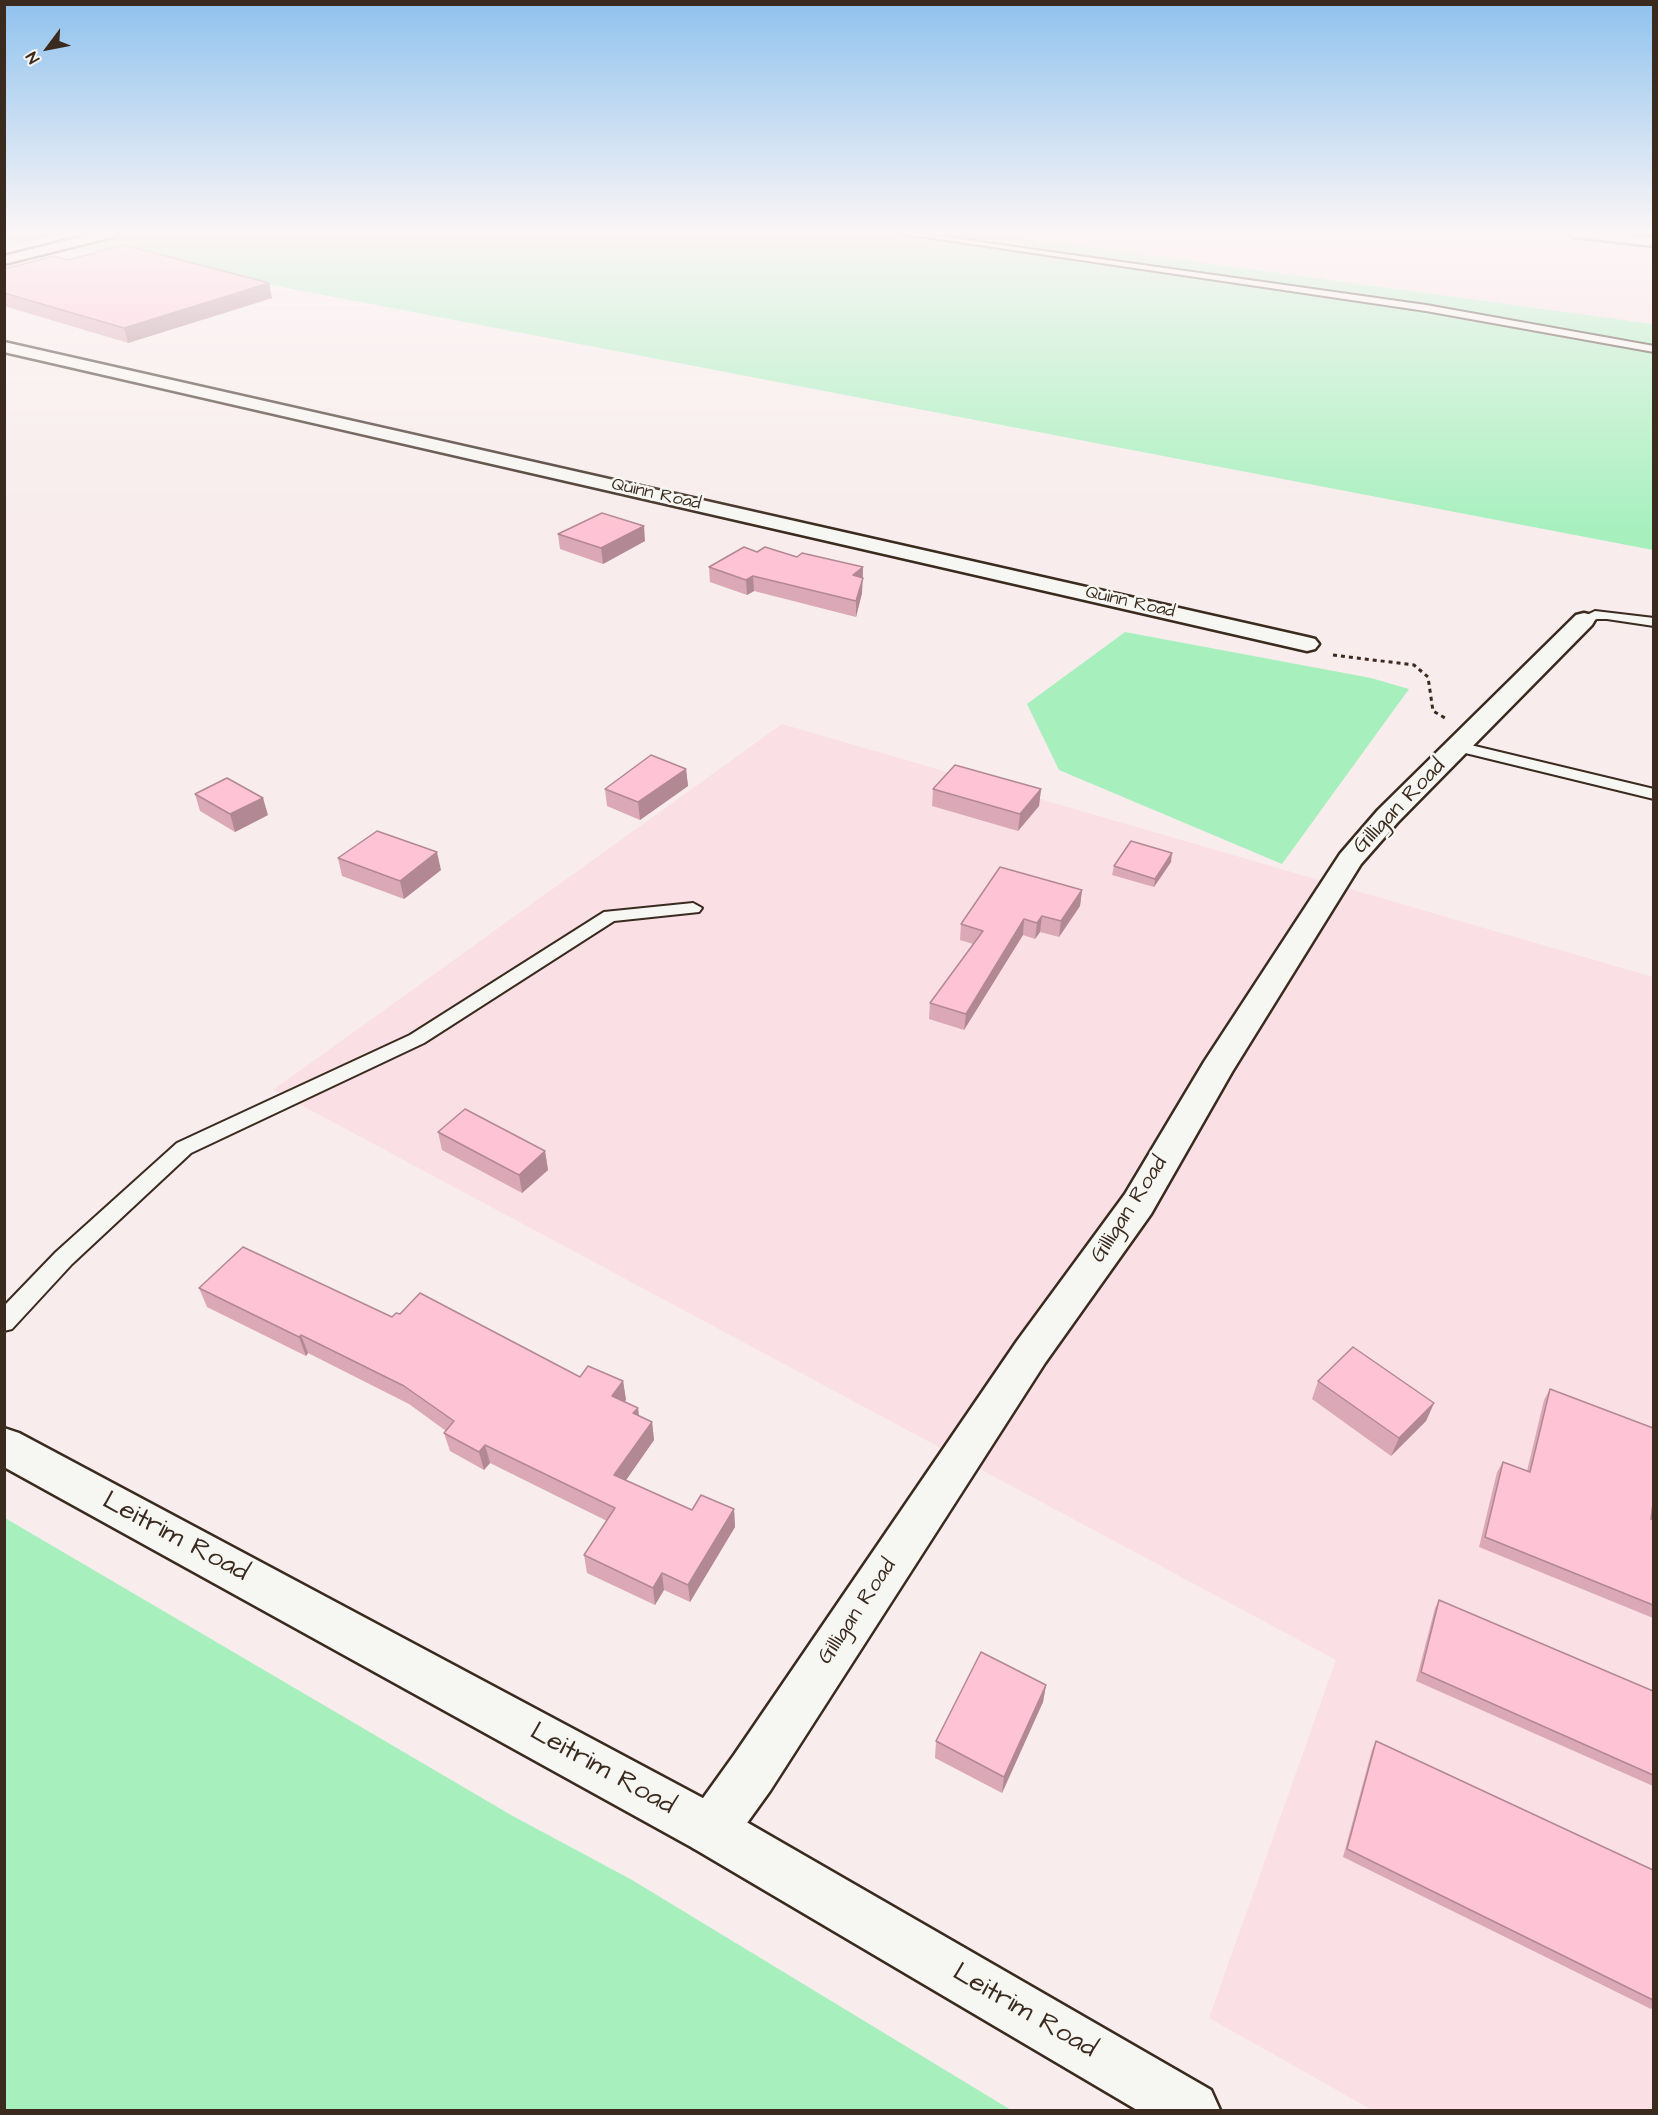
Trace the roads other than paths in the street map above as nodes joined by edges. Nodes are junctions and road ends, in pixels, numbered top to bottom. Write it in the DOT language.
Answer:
graph roads {
  1 [pos="1557,332"];
  2 [pos="4,347"];
  3 [pos="1653,349"];
  4 [pos="1584,620"];
  5 [pos="1653,622"];
  6 [pos="1307,644"];
  7 [pos="1454,733"];
  8 [pos="1653,794"];
  9 [pos="693,908"];
  10 [pos="4,1322"];
  11 [pos="4,1446"];
  12 [pos="711,1830"];
  13 [pos="1191,2110"];
  1 -- 3 [label="lane"];
  2 -- 6 [label="street, Quinn Road"];
  4 -- 5 [label="lane"];
  4 -- 7 [label="street, Gilligan Road"];
  7 -- 8 [label="lane"];
  7 -- 12 [label="street, Gilligan Road"];
  9 -- 10 [label="lane"];
  11 -- 12 [label="street, Leitrim Road"];
  12 -- 13 [label="street, Leitrim Road"];
}
